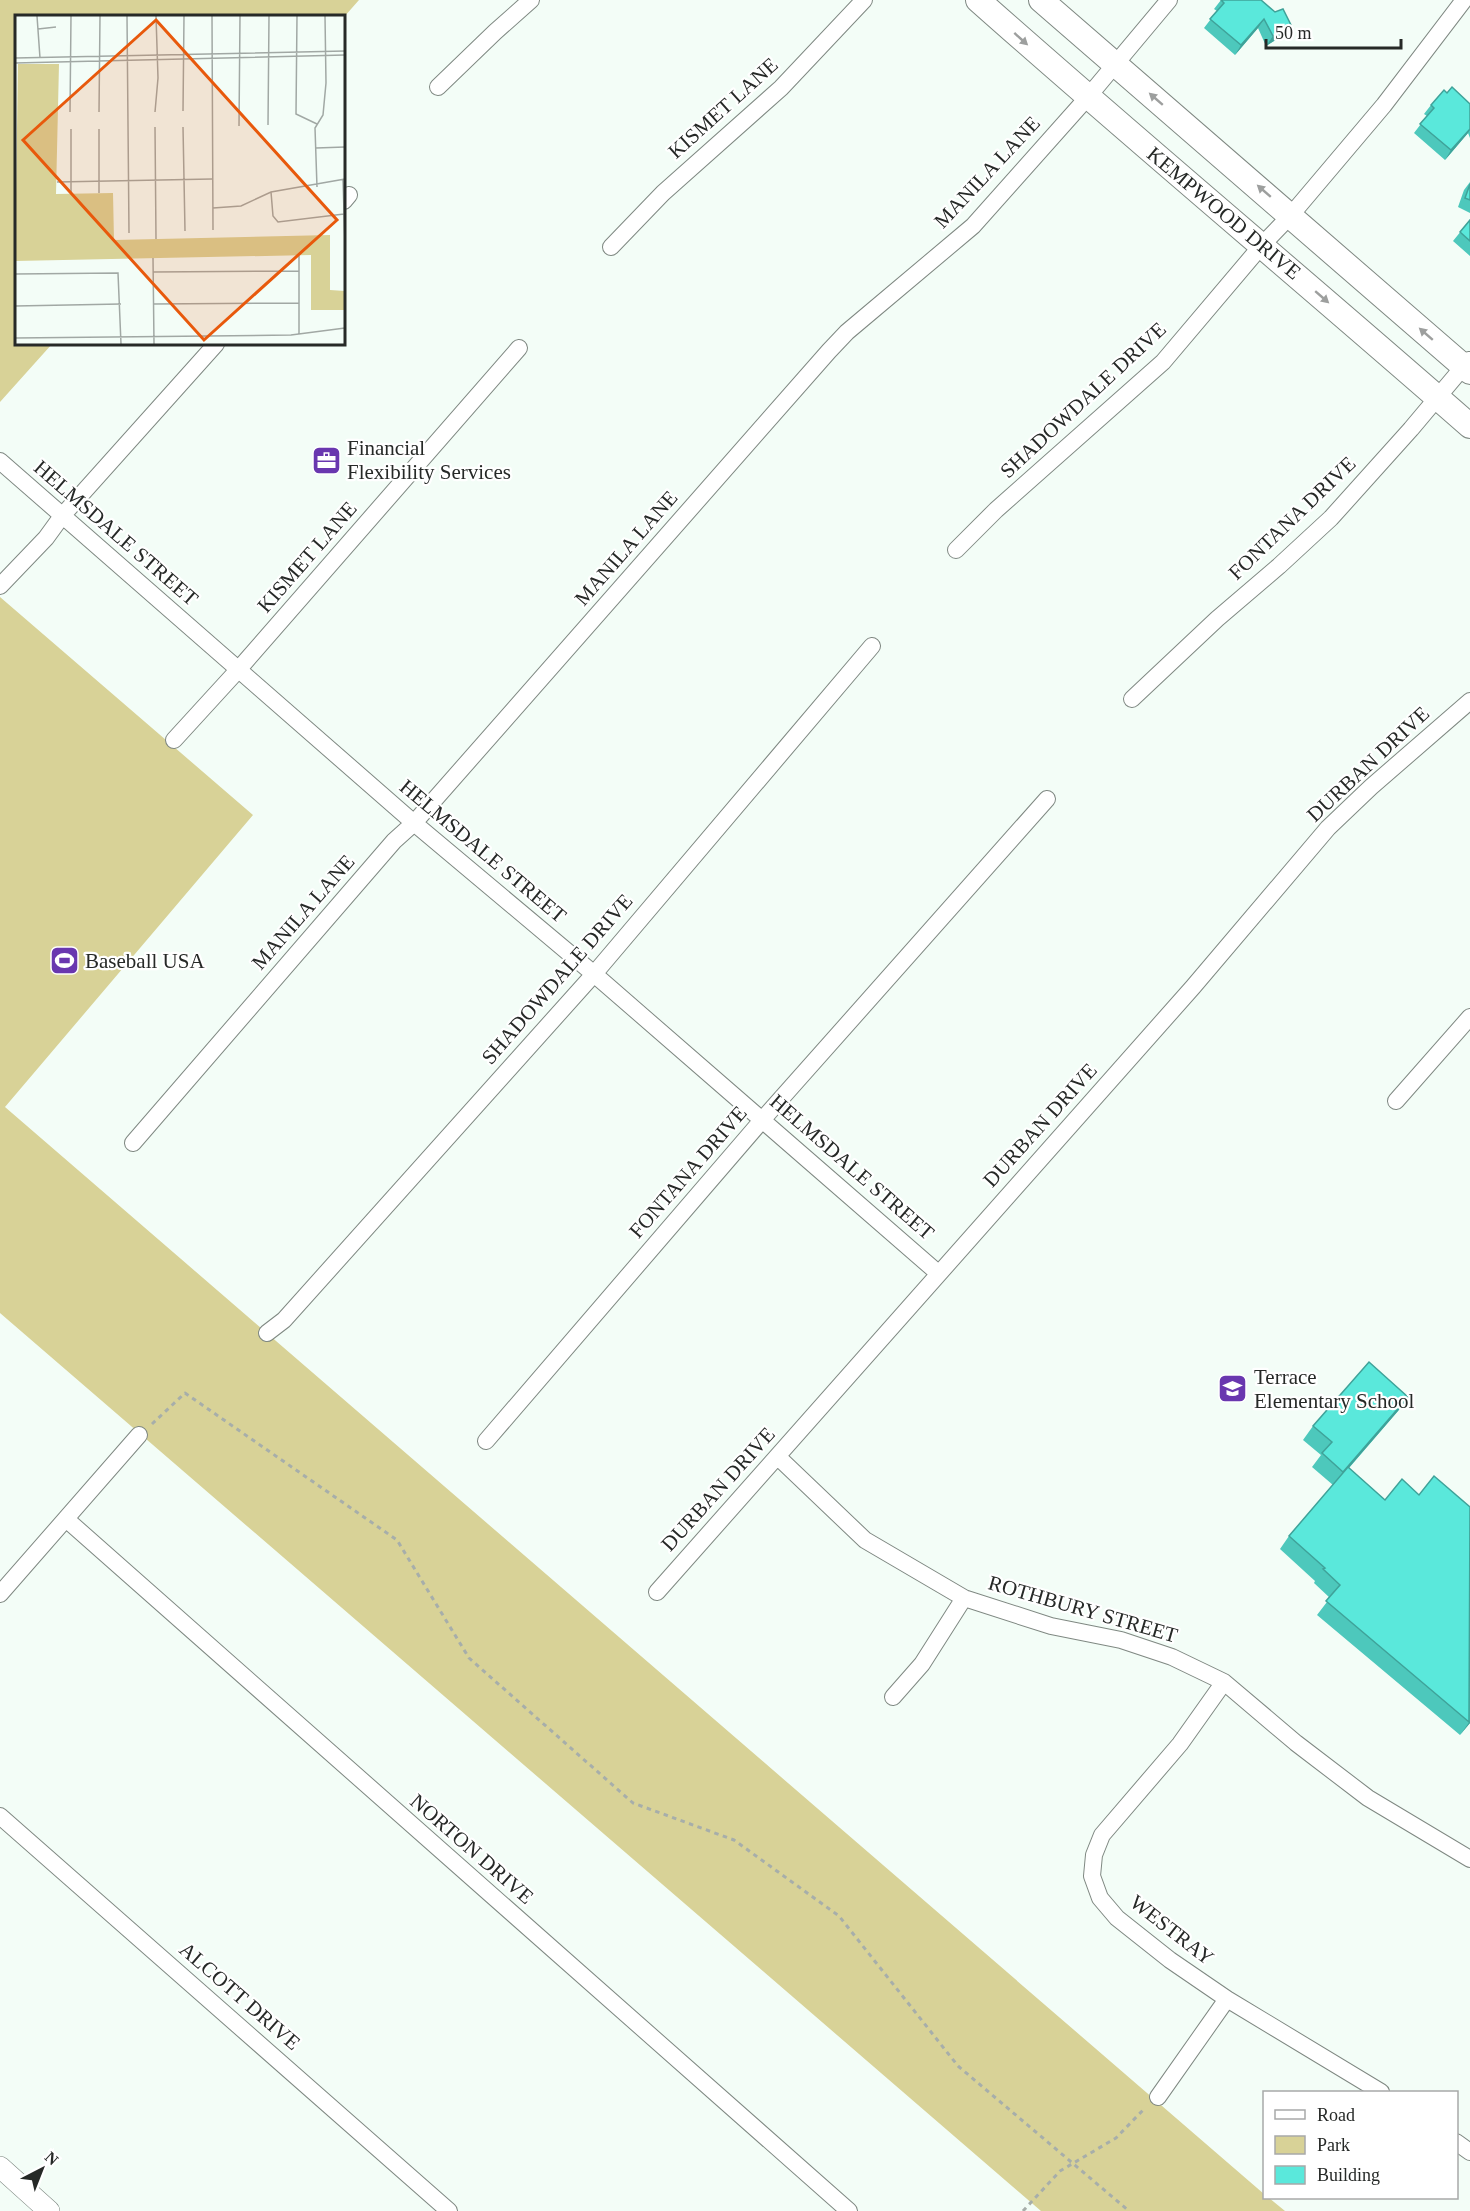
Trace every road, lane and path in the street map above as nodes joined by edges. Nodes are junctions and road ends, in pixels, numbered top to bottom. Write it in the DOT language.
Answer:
graph roads {
  1 [pos="531,0"];
  2 [pos="864,0"];
  3 [pos="978,0"];
  4 [pos="1041,0"];
  5 [pos="1169,0"];
  6 [pos="1464,0"];
  7 [pos="1115,64"];
  8 [pos="438,87"];
  9 [pos="1087,98"];
  10 [pos="1291,215"];
  11 [pos="1262,245"];
  12 [pos="611,247"];
  13 [pos="215,345"];
  14 [pos="519,348"];
  15 [pos="1468,366"];
  16 [pos="1437,397"];
  17 [pos="1470,426"];
  18 [pos="0,461"];
  19 [pos="62,516"];
  20 [pos="956,550"];
  21 [pos="0,586"];
  22 [pos="872,646"];
  23 [pos="238,670"];
  24 [pos="1132,699"];
  25 [pos="1470,701"];
  26 [pos="174,740"];
  27 [pos="1047,799"];
  28 [pos="414,823"];
  29 [pos="594,974"];
  30 [pos="1470,1017"];
  31 [pos="1396,1101"];
  32 [pos="763,1119"];
  33 [pos="133,1143"];
  34 [pos="938,1273"];
  35 [pos="267,1333"];
  36 [pos="139,1435"];
  37 [pos="486,1442"];
  38 [pos="778,1457"];
  39 [pos="66,1519"];
  40 [pos="657,1592"];
  41 [pos="0,1594"];
  42 [pos="964,1598"];
  43 [pos="1224,1682"];
  44 [pos="893,1697"];
  45 [pos="0,1816"];
  46 [pos="1470,1859"];
  47 [pos="1227,1999"];
  48 [pos="1379,2091"];
  49 [pos="1158,2097"];
  50 [pos="1073,2163"];
  51 [pos="0,2167"];
  52 [pos="50,2211"];
  53 [pos="449,2211"];
  54 [pos="849,2211"];
  55 [pos="1023,2211"];
  56 [pos="1129,2211"];
  1 -- 8 [label="street"];
  2 -- 12 [label="street, KISMET LANE"];
  3 -- 9 [label="main road, KEMPWOOD DRIVE, one-way"];
  4 -- 7 [label="main road, KEMPWOOD DRIVE"];
  5 -- 7 [label="street, MANILA LANE"];
  6 -- 10 [label="street, SHADOWDALE DRIVE"];
  7 -- 9 [label="street, MANILA LANE"];
  10 -- 7 [label="main road, KEMPWOOD DRIVE, one-way"];
  9 -- 11 [label="main road, KEMPWOOD DRIVE"];
  9 -- 28 [label="street, MANILA LANE"];
  10 -- 11 [label="street, SHADOWDALE DRIVE"];
  15 -- 10 [label="main road, KEMPWOOD DRIVE, one-way"];
  11 -- 16 [label="main road, KEMPWOOD DRIVE, one-way"];
  11 -- 20 [label="street, SHADOWDALE DRIVE"];
  13 -- 19 [label="street"];
  14 -- 23 [label="street, KISMET LANE"];
  15 -- 16 [label="street, FONTANA DRIVE"];
  16 -- 17 [label="main road, KEMPWOOD DRIVE"];
  16 -- 24 [label="street, FONTANA DRIVE"];
  18 -- 19 [label="street, HELMSDALE STREET"];
  19 -- 21 [label="street"];
  19 -- 23 [label="street, HELMSDALE STREET"];
  22 -- 29 [label="street, SHADOWDALE DRIVE"];
  23 -- 26 [label="street, KISMET LANE"];
  23 -- 28 [label="street, HELMSDALE STREET"];
  25 -- 34 [label="street, DURBAN DRIVE"];
  27 -- 32 [label="street, FONTANA DRIVE"];
  28 -- 29 [label="street, HELMSDALE STREET"];
  28 -- 33 [label="street, MANILA LANE"];
  29 -- 32 [label="street, HELMSDALE STREET"];
  29 -- 35 [label="street, SHADOWDALE DRIVE"];
  30 -- 31 [label="street"];
  32 -- 34 [label="street, HELMSDALE STREET"];
  32 -- 37 [label="street, FONTANA DRIVE"];
  34 -- 38 [label="street, DURBAN DRIVE"];
  36 -- 39 [label="street"];
  36 -- 50 [label="path"];
  38 -- 40 [label="street, DURBAN DRIVE"];
  38 -- 42 [label="street, ROTHBURY STREET"];
  39 -- 41 [label="street"];
  39 -- 54 [label="street, NORTON DRIVE"];
  42 -- 43 [label="street, ROTHBURY STREET"];
  42 -- 44 [label="street"];
  43 -- 46 [label="street, ROTHBURY STREET"];
  43 -- 47 [label="street, WESTRAY"];
  45 -- 53 [label="street, ALCOTT DRIVE"];
  47 -- 48 [label="street, WESTRAY"];
  47 -- 49 [label="street"];
  49 -- 50 [label="path"];
  50 -- 55 [label="path"];
  50 -- 56 [label="path"];
  51 -- 52 [label="street"];
}
